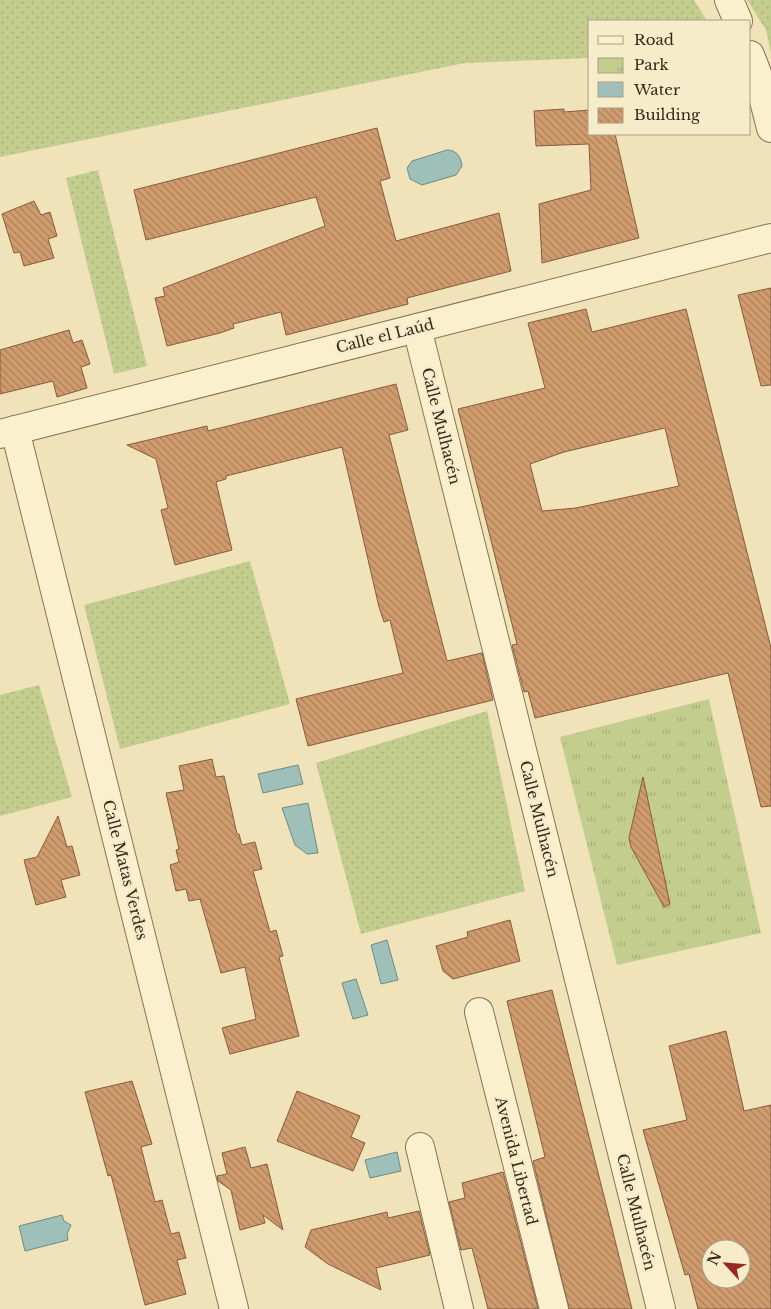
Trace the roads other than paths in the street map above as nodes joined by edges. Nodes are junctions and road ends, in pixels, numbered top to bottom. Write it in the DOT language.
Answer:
graph roads {
  1 [pos="729,0"];
  2 [pos="738,20"];
  3 [pos="751,58"];
  4 [pos="771,128"];
  5 [pos="771,238"];
  6 [pos="417,328"];
  7 [pos="8,432"];
  8 [pos="479,1012"];
  9 [pos="420,1147"];
  10 [pos="234,1309"];
  11 [pos="459,1309"];
  12 [pos="554,1309"];
  13 [pos="661,1309"];
  1 -- 2 [label="street"];
  3 -- 4 [label="street"];
  5 -- 6 [label="street, Calle el Laúd"];
  6 -- 7 [label="street, Calle el Laúd"];
  6 -- 13 [label="street, Calle Mulhacén"];
  7 -- 10 [label="street, Calle Matas Verdes"];
  8 -- 12 [label="street, Avenida Libertad"];
  9 -- 11 [label="street"];
}
